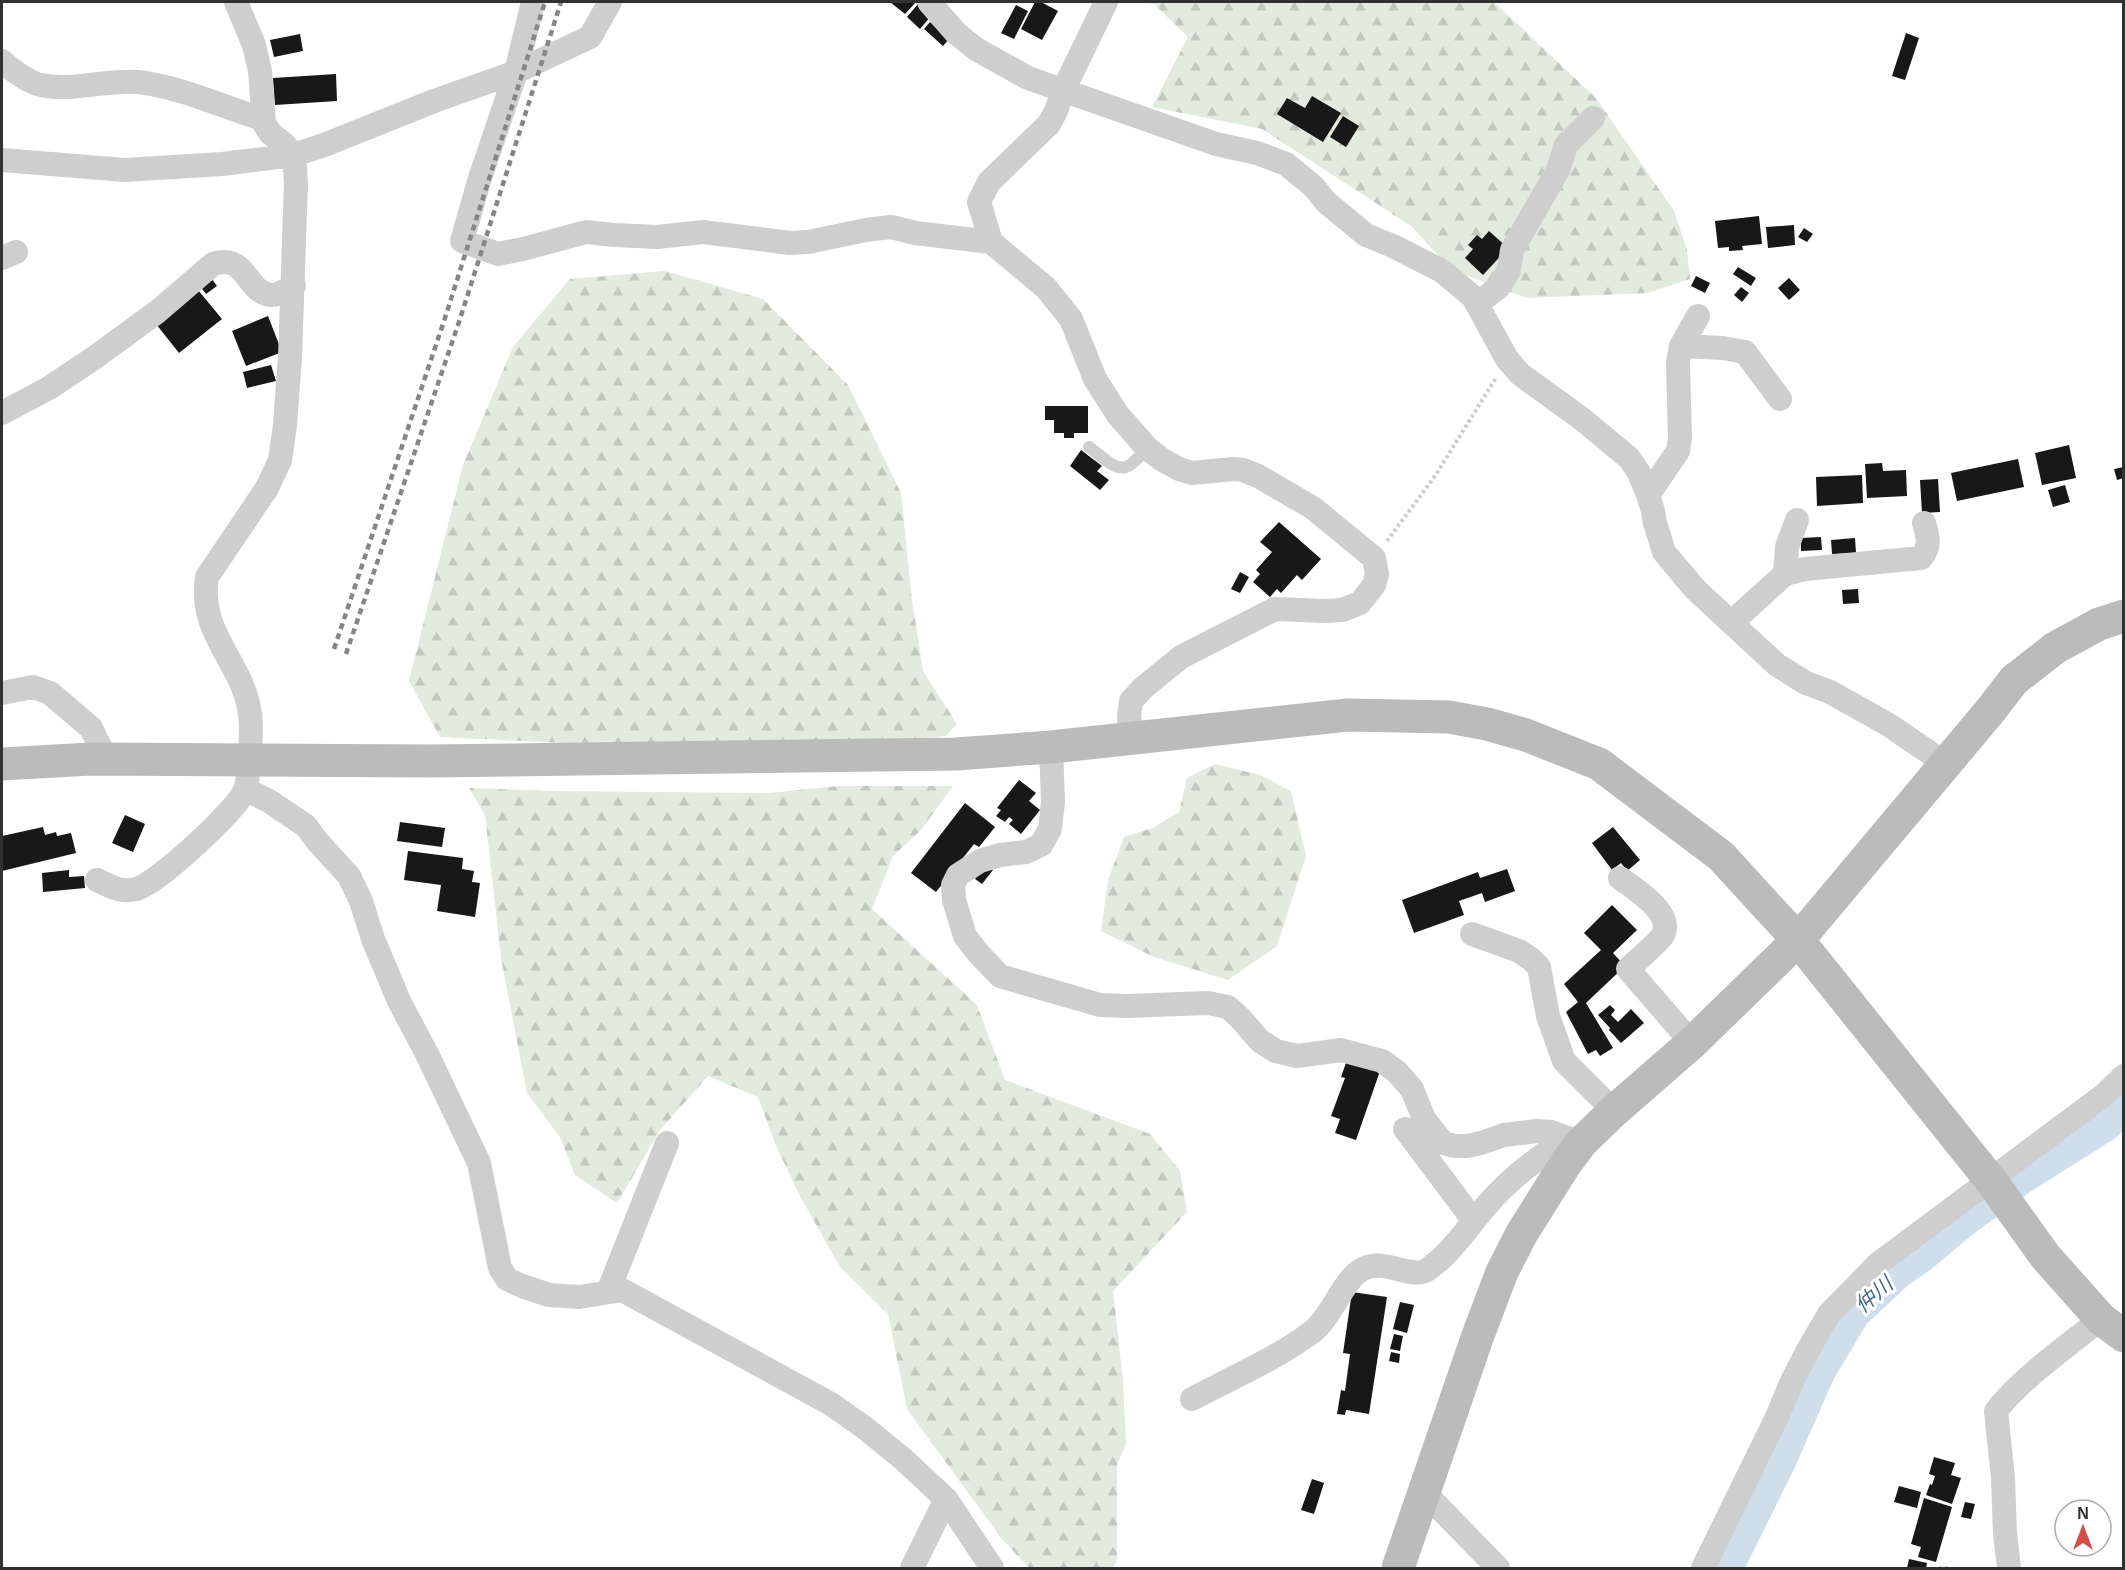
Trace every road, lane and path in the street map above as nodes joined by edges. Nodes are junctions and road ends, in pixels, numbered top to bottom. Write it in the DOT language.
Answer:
graph roads {
  1 [pos="236,2"];
  2 [pos="533,2"];
  3 [pos="610,2"];
  4 [pos="929,2"];
  5 [pos="1106,2"];
  6 [pos="2,61"];
  7 [pos="516,72"];
  8 [pos="1064,91"];
  9 [pos="1593,118"];
  10 [pos="263,119"];
  11 [pos="294,155"];
  12 [pos="2,160"];
  13 [pos="991,242"];
  14 [pos="294,286"];
  15 [pos="1477,304"];
  16 [pos="1698,316"];
  17 [pos="1681,346"];
  18 [pos="1507,359"];
  19 [pos="1780,399"];
  20 [pos="2,413"];
  21 [pos="1089,447"];
  22 [pos="1148,448"];
  23 [pos="1648,495"];
  24 [pos="1797,520"];
  25 [pos="1924,523"];
  26 [pos="1374,558"];
  27 [pos="1785,574"];
  28 [pos="2124,616"];
  29 [pos="1732,622"];
  30 [pos="2,693"];
  31 [pos="1131,739"];
  32 [pos="1051,747"];
  33 [pos="106,759"];
  34 [pos="2,764"];
  35 [pos="1946,764"];
  36 [pos="246,774"];
  37 [pos="1620,878"];
  38 [pos="97,880"];
  39 [pos="1472,934"];
  40 [pos="1798,940"];
  41 [pos="1692,1044"];
  42 [pos="2124,1076"];
  43 [pos="1614,1111"];
  44 [pos="1404,1129"];
  45 [pos="1574,1141"];
  46 [pos="667,1143"];
  47 [pos="1991,1181"];
  48 [pos="1474,1221"];
  49 [pos="608,1292"];
  50 [pos="2112,1327"];
  51 [pos="1192,1399"];
  52 [pos="1424,1492"];
  53 [pos="946,1499"];
  54 [pos="912,1569"];
  55 [pos="992,1569"];
  56 [pos="1398,1569"];
  57 [pos="1498,1569"];
  58 [pos="1702,1569"];
  59 [pos="1939,1569"];
  60 [pos="1949,1569"];
  61 [pos="2009,1569"];
  1 -- 10 [label="street"];
  2 -- 7 [label="street"];
  3 -- 7 [label="street"];
  4 -- 8 [label="street"];
  5 -- 8 [label="street"];
  6 -- 10 [label="street"];
  7 -- 11 [label="street"];
  7 -- 13 [label="street"];
  8 -- 13 [label="street"];
  8 -- 15 [label="street"];
  9 -- 15 [label="street"];
  10 -- 11 [label="street"];
  11 -- 12 [label="street"];
  11 -- 14 [label="street"];
  13 -- 22 [label="street"];
  14 -- 20 [label="street"];
  14 -- 36 [label="street"];
  15 -- 18 [label="street"];
  16 -- 17 [label="street"];
  17 -- 19 [label="street"];
  17 -- 23 [label="street"];
  18 -- 23 [label="street"];
  18 -- 26 [label="path"];
  21 -- 22 [label="lane"];
  22 -- 26 [label="street"];
  23 -- 29 [label="street"];
  24 -- 27 [label="street"];
  25 -- 27 [label="street"];
  26 -- 31 [label="street"];
  27 -- 29 [label="street"];
  28 -- 35 [label="street"];
  29 -- 35 [label="street"];
  30 -- 33 [label="street"];
  31 -- 32 [label="street"];
  31 -- 40 [label="street"];
  32 -- 36 [label="street"];
  32 -- 45 [label="street"];
  33 -- 34 [label="street"];
  33 -- 36 [label="street"];
  35 -- 40 [label="street"];
  36 -- 38 [label="street"];
  36 -- 49 [label="street"];
  37 -- 41 [label="street"];
  39 -- 43 [label="street"];
  40 -- 41 [label="street"];
  40 -- 47 [label="street"];
  41 -- 43 [label="street"];
  42 -- 47 [label="street"];
  43 -- 45 [label="street"];
  44 -- 48 [label="street"];
  45 -- 48 [label="street"];
  45 -- 52 [label="street"];
  46 -- 49 [label="street"];
  47 -- 50 [label="street"];
  47 -- 58 [label="street"];
  48 -- 51 [label="street"];
  49 -- 53 [label="street"];
  50 -- 61 [label="street"];
  52 -- 56 [label="street"];
  52 -- 57 [label="street"];
  53 -- 54 [label="street"];
  53 -- 55 [label="street"];
  59 -- 60 [label="path"];
}
